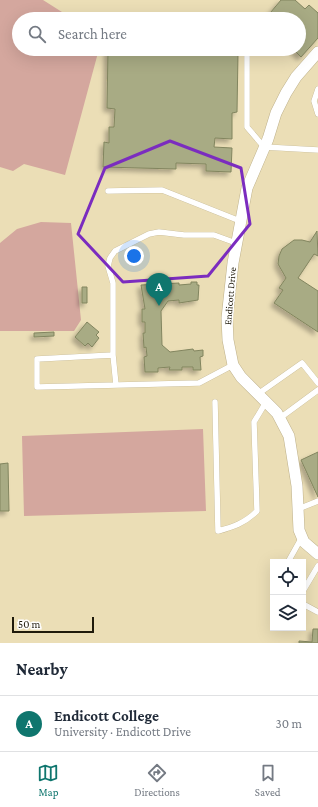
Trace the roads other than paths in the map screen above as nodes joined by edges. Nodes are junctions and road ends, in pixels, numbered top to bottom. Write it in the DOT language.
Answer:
graph roads {
  1 [pos="318,52"];
  2 [pos="246,56"];
  3 [pos="318,89"];
  4 [pos="318,114"];
  5 [pos="264,147"];
  6 [pos="318,150"];
  7 [pos="108,191"];
  8 [pos="240,221"];
  9 [pos="236,243"];
  10 [pos="113,356"];
  11 [pos="233,365"];
  12 [pos="318,383"];
  13 [pos="116,385"];
  14 [pos="318,390"];
  15 [pos="262,398"];
  16 [pos="214,402"];
  17 [pos="280,418"];
  18 [pos="318,502"];
  19 [pos="297,510"];
  20 [pos="302,536"];
  21 [pos="318,554"];
  22 [pos="290,559"];
  23 [pos="318,566"];
  24 [pos="306,586"];
  25 [pos="306,606"];
  26 [pos="318,612"];
  1 -- 5 [label="street, Endicott Drive"];
  2 -- 5 [label="lane"];
  3 -- 4 [label="lane"];
  5 -- 6 [label="lane"];
  5 -- 8 [label="street, Endicott Drive"];
  7 -- 8 [label="lane"];
  8 -- 9 [label="street, Endicott Drive"];
  9 -- 10 [label="lane"];
  9 -- 11 [label="street, Endicott Drive"];
  10 -- 13 [label="lane"];
  10 -- 13 [label="lane"];
  11 -- 13 [label="lane"];
  11 -- 15 [label="street, Endicott Drive"];
  12 -- 15 [label="lane"];
  14 -- 17 [label="lane"];
  15 -- 16 [label="lane"];
  15 -- 17 [label="street, Endicott Drive"];
  17 -- 19 [label="street, Endicott Drive"];
  18 -- 19 [label="lane"];
  19 -- 20 [label="street, Endicott Drive"];
  20 -- 21 [label="street, Endicott Drive"];
  20 -- 22 [label="lane"];
  23 -- 24 [label="lane"];
  25 -- 26 [label="lane"];
}
